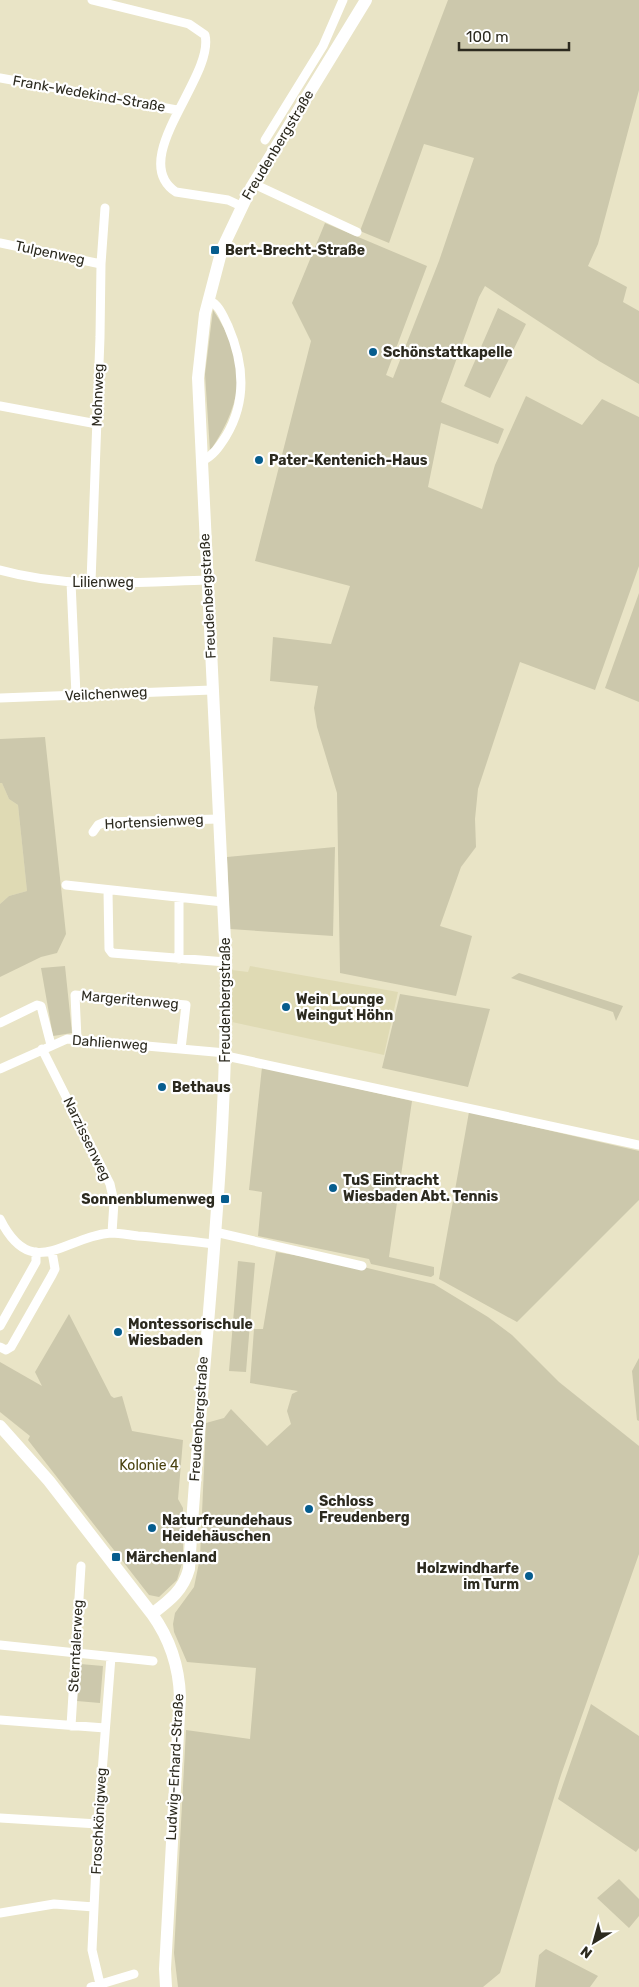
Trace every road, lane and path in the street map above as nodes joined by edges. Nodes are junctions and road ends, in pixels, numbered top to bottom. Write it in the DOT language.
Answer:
graph roads {
  1 [pos="92,0"];
  2 [pos="343,0"];
  3 [pos="366,0"];
  4 [pos="0,78"];
  5 [pos="177,110"];
  6 [pos="265,140"];
  7 [pos="254,184"];
  8 [pos="242,206"];
  9 [pos="105,208"];
  10 [pos="357,232"];
  11 [pos="0,243"];
  12 [pos="100,264"];
  13 [pos="208,300"];
  14 [pos="0,406"];
  15 [pos="97,424"];
  16 [pos="202,460"];
  17 [pos="0,570"];
  18 [pos="208,580"];
  19 [pos="71,582"];
  20 [pos="91,582"];
  21 [pos="212,690"];
  22 [pos="76,695"];
  23 [pos="0,698"];
  24 [pos="219,819"];
  25 [pos="93,832"];
  26 [pos="66,885"];
  27 [pos="108,891"];
  28 [pos="180,898"];
  29 [pos="223,902"];
  30 [pos="179,959"];
  31 [pos="226,962"];
  32 [pos="0,1023"];
  33 [pos="77,1039"];
  34 [pos="51,1044"];
  35 [pos="181,1048"];
  36 [pos="42,1049"];
  37 [pos="226,1054"];
  38 [pos="0,1069"];
  39 [pos="639,1145"];
  40 [pos="0,1219"];
  41 [pos="112,1233"];
  42 [pos="214,1238"];
  43 [pos="36,1252"];
  44 [pos="52,1252"];
  45 [pos="362,1266"];
  46 [pos="0,1326"];
  47 [pos="0,1347"];
  48 [pos="0,1426"];
  49 [pos="80,1566"];
  50 [pos="152,1614"];
  51 [pos="0,1645"];
  52 [pos="75,1653"];
  53 [pos="111,1656"];
  54 [pos="153,1661"];
  55 [pos="0,1720"];
  56 [pos="71,1726"];
  57 [pos="105,1728"];
  58 [pos="0,1818"];
  59 [pos="98,1824"];
  60 [pos="94,1907"];
  61 [pos="0,1913"];
  62 [pos="134,1974"];
  63 [pos="95,1985"];
  64 [pos="166,1987"];
  1 -- 5 [label="street"];
  2 -- 6 [label="street, Freudenbergstraße"];
  3 -- 7 [label="street, Freudenbergstraße"];
  4 -- 5 [label="street, Frank-Wedekind-Straße"];
  5 -- 8 [label="street"];
  7 -- 8 [label="street, Freudenbergstraße"];
  7 -- 10 [label="street"];
  8 -- 13 [label="street, Freudenbergstraße"];
  9 -- 12 [label="street, Mohnweg"];
  11 -- 12 [label="street, Tulpenweg"];
  12 -- 15 [label="street, Mohnweg"];
  13 -- 16 [label="street, Freudenbergstraße"];
  13 -- 16 [label="street"];
  14 -- 15 [label="street"];
  15 -- 20 [label="street, Mohnweg"];
  16 -- 18 [label="street, Freudenbergstraße"];
  17 -- 19 [label="street, Lilienweg"];
  18 -- 20 [label="street, Lilienweg"];
  18 -- 21 [label="street, Freudenbergstraße"];
  19 -- 20 [label="street, Lilienweg"];
  19 -- 22 [label="street"];
  21 -- 22 [label="street, Veilchenweg"];
  21 -- 24 [label="street, Freudenbergstraße"];
  22 -- 23 [label="street, Veilchenweg"];
  24 -- 25 [label="street, Hortensienweg"];
  24 -- 29 [label="street, Freudenbergstraße"];
  26 -- 27 [label="street"];
  27 -- 28 [label="street"];
  27 -- 30 [label="street"];
  28 -- 29 [label="street"];
  28 -- 30 [label="street"];
  29 -- 31 [label="street, Freudenbergstraße"];
  30 -- 31 [label="street"];
  31 -- 37 [label="street, Freudenbergstraße"];
  32 -- 34 [label="street"];
  33 -- 34 [label="street, Dahlienweg"];
  33 -- 35 [label="street, Dahlienweg"];
  33 -- 35 [label="street, Margeritenweg"];
  34 -- 36 [label="street, Dahlienweg"];
  35 -- 37 [label="street, Dahlienweg"];
  36 -- 38 [label="street, Dahlienweg"];
  36 -- 41 [label="street, Narzissenweg"];
  37 -- 39 [label="street, Dahlienweg"];
  37 -- 42 [label="street, Freudenbergstraße"];
  40 -- 43 [label="street"];
  41 -- 42 [label="street"];
  41 -- 44 [label="street"];
  42 -- 45 [label="street"];
  42 -- 50 [label="street, Freudenbergstraße"];
  43 -- 44 [label="street"];
  43 -- 46 [label="street"];
  44 -- 47 [label="street"];
  48 -- 50 [label="street, Ludwig-Erhard-Straße"];
  49 -- 52 [label="street, Sterntalerweg"];
  50 -- 64 [label="street, Ludwig-Erhard-Straße"];
  51 -- 52 [label="street"];
  52 -- 53 [label="street"];
  52 -- 56 [label="street, Sterntalerweg"];
  53 -- 54 [label="street"];
  53 -- 57 [label="street, Froschkönigweg"];
  55 -- 56 [label="street"];
  56 -- 57 [label="street"];
  57 -- 59 [label="street, Froschkönigweg"];
  58 -- 59 [label="street"];
  59 -- 60 [label="street, Froschkönigweg"];
  60 -- 61 [label="street"];
  60 -- 63 [label="street, Froschkönigweg"];
  62 -- 63 [label="street"];
}
